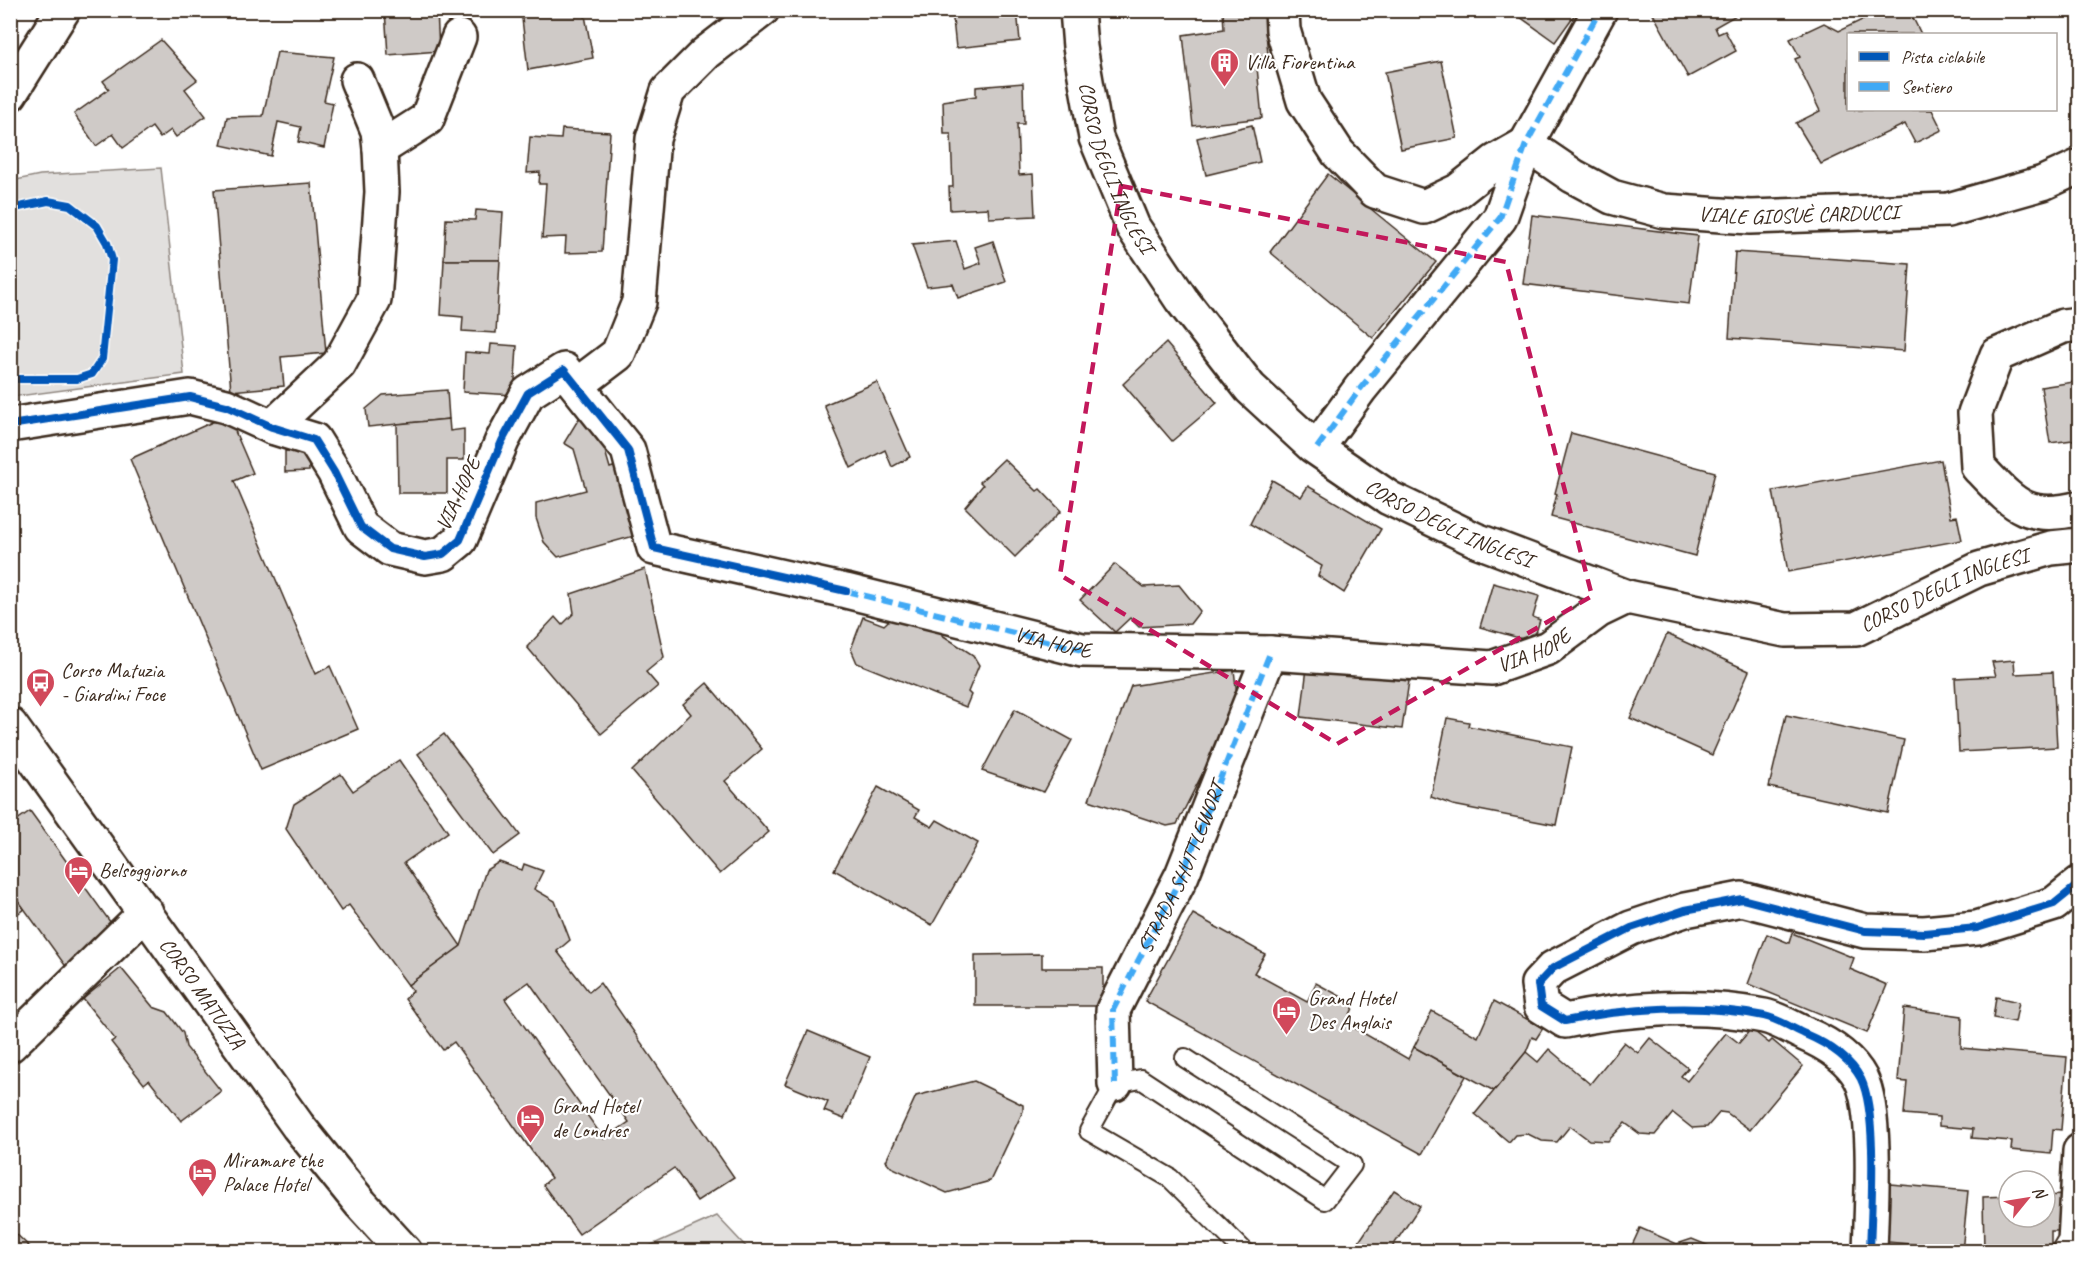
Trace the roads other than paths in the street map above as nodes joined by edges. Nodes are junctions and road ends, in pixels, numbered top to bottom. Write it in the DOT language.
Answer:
graph roads {
  1 [pos="63,10"];
  2 [pos="762,10"];
  3 [pos="1077,10"];
  4 [pos="1282,10"];
  5 [pos="1600,10"];
  6 [pos="459,37"];
  7 [pos="357,80"];
  8 [pos="10,94"];
  9 [pos="1526,144"];
  10 [pos="380,149"];
  11 [pos="2079,166"];
  12 [pos="2079,324"];
  13 [pos="577,385"];
  14 [pos="10,425"];
  15 [pos="272,427"];
  16 [pos="1317,448"];
  17 [pos="2079,508"];
  18 [pos="2079,545"];
  19 [pos="1627,597"];
  20 [pos="1270,653"];
  21 [pos="10,725"];
  22 [pos="2079,883"];
  23 [pos="146,912"];
  24 [pos="10,1045"];
  25 [pos="1185,1058"];
  26 [pos="1115,1084"];
  27 [pos="2079,1151"];
  28 [pos="405,1251"];
  29 [pos="1245,1251"];
  30 [pos="1870,1251"];
  31 [pos="2069,1251"];
  1 -- 8 [label="street"];
  2 -- 13 [label="street"];
  3 -- 16 [label="street, CORSO DEGLI INGLESI"];
  4 -- 9 [label="street"];
  5 -- 9 [label="street"];
  6 -- 10 [label="street"];
  7 -- 10 [label="street"];
  9 -- 11 [label="street, VIALE GIOSUÈ CARDUCCI"];
  9 -- 16 [label="street"];
  10 -- 15 [label="street"];
  12 -- 17 [label="street"];
  13 -- 15 [label="street, VIA HOPE"];
  13 -- 20 [label="street, VIA HOPE"];
  14 -- 15 [label="street, VIA HOPE"];
  16 -- 19 [label="street, CORSO DEGLI INGLESI"];
  18 -- 19 [label="street, CORSO DEGLI INGLESI"];
  19 -- 20 [label="street, VIA HOPE"];
  20 -- 26 [label="street, STRADA SHUTTLEWORT"];
  21 -- 23 [label="street, CORSO MATUZIA"];
  22 -- 30 [label="street"];
  23 -- 24 [label="street"];
  23 -- 28 [label="street, CORSO MATUZIA"];
  25 -- 26 [label="lane"];
  26 -- 29 [label="lane"];
  27 -- 31 [label="street"];
}
